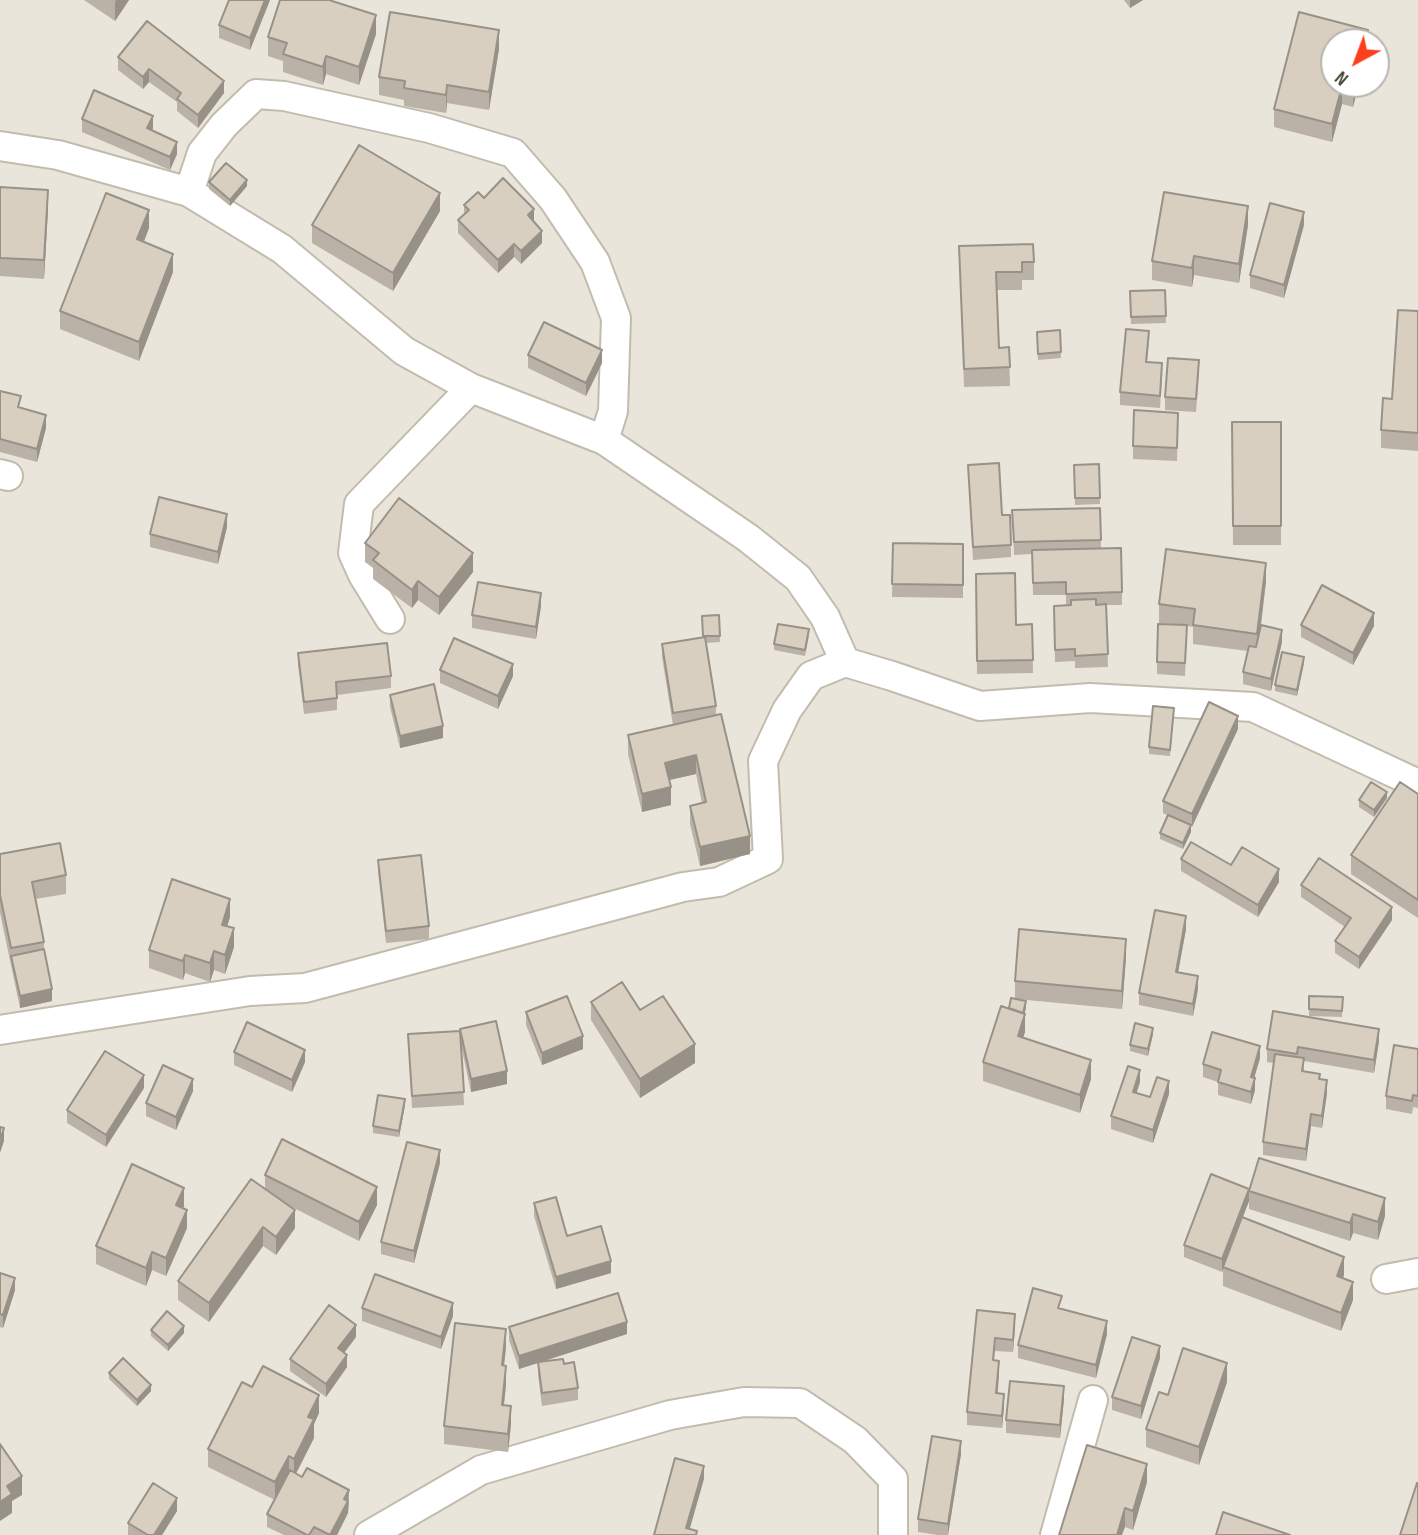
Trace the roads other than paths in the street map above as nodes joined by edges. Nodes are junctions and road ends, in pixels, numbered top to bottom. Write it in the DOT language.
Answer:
graph roads {
  1 [pos="0,146"];
  2 [pos="189,192"];
  3 [pos="471,388"];
  4 [pos="604,440"];
  5 [pos="390,619"];
  6 [pos="845,662"];
  7 [pos="1418,784"];
  8 [pos="0,1030"];
  9 [pos="1418,1273"];
  10 [pos="1386,1279"];
  11 [pos="1094,1400"];
  12 [pos="369,1535"];
  13 [pos="894,1535"];
  14 [pos="1055,1535"];
  1 -- 2 [label="street"];
  2 -- 3 [label="street"];
  2 -- 4 [label="street"];
  3 -- 4 [label="street"];
  3 -- 5 [label="street"];
  4 -- 6 [label="street"];
  6 -- 7 [label="street"];
  6 -- 8 [label="street"];
  9 -- 10 [label="street"];
  11 -- 14 [label="street"];
  12 -- 13 [label="street"];
}
